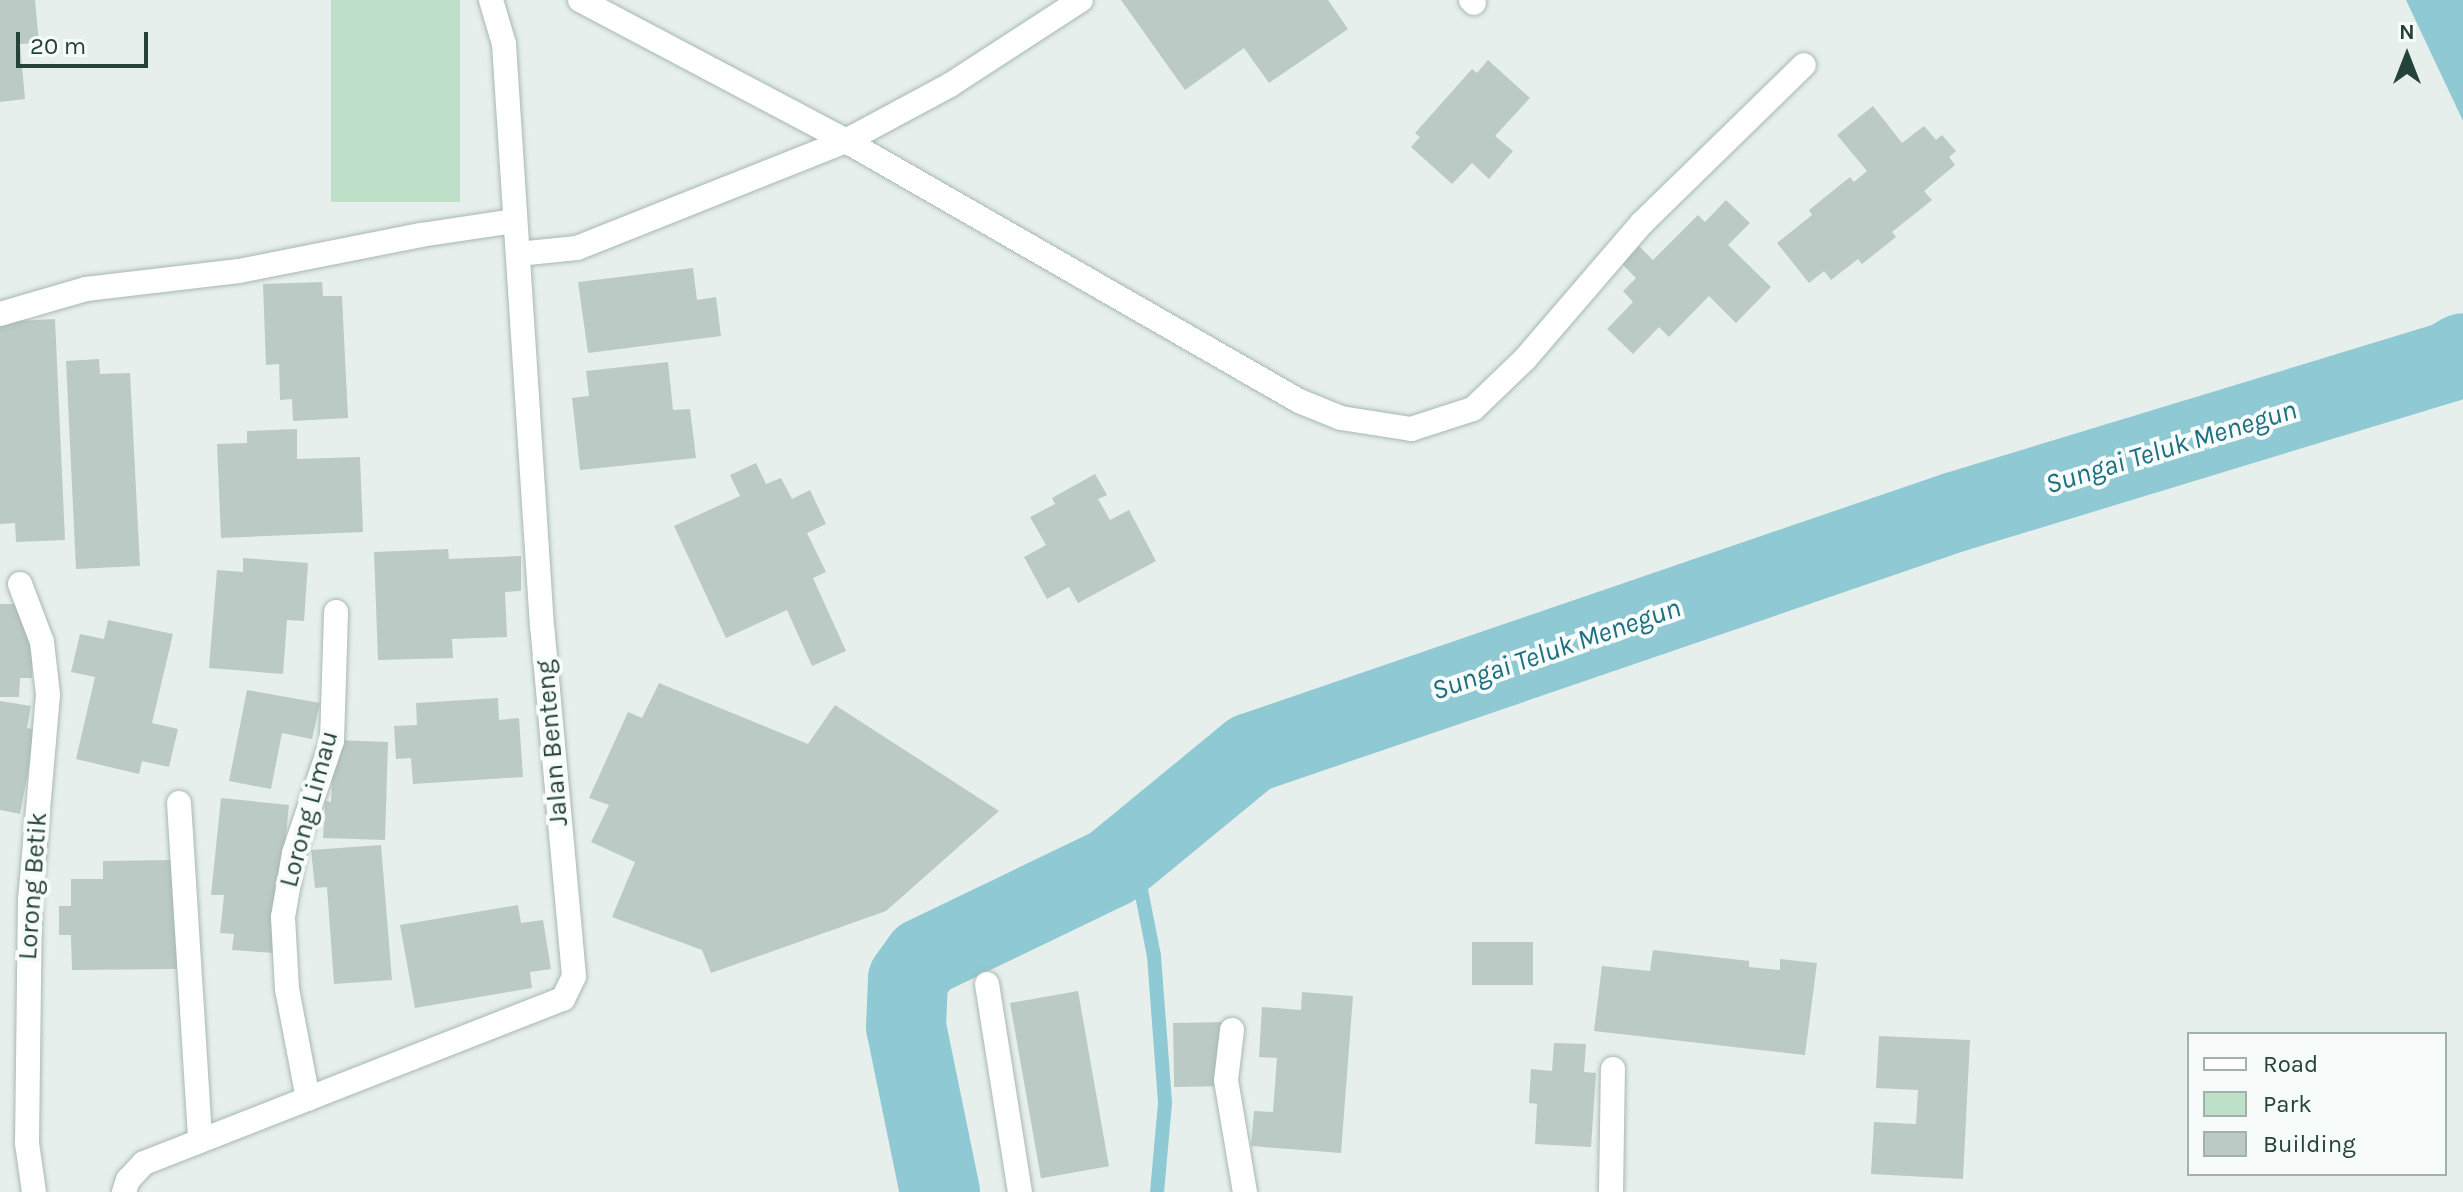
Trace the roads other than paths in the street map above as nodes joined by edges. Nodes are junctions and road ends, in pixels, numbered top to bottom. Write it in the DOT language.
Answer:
graph roads {
  1 [pos="491,0"];
  2 [pos="580,0"];
  3 [pos="1081,0"];
  4 [pos="1804,65"];
  5 [pos="846,141"];
  6 [pos="515,221"];
  7 [pos="518,254"];
  8 [pos="0,314"];
  9 [pos="20,584"];
  10 [pos="336,612"];
  11 [pos="179,803"];
  12 [pos="987,984"];
  13 [pos="1232,1030"];
  14 [pos="1613,1069"];
  15 [pos="308,1099"];
  16 [pos="200,1140"];
  17 [pos="34,1192"];
  18 [pos="124,1192"];
  19 [pos="1020,1192"];
  20 [pos="1245,1192"];
  21 [pos="1611,1192"];
  1 -- 6 [label="street, Jalan Benteng"];
  2 -- 5 [label="street"];
  3 -- 5 [label="street"];
  4 -- 5 [label="street"];
  5 -- 7 [label="street"];
  6 -- 7 [label="street, Jalan Benteng"];
  6 -- 8 [label="street"];
  7 -- 15 [label="street, Jalan Benteng"];
  9 -- 17 [label="street, Lorong Betik"];
  10 -- 15 [label="street, Lorong Limau"];
  11 -- 16 [label="street"];
  12 -- 19 [label="street"];
  13 -- 20 [label="street"];
  14 -- 21 [label="street"];
  15 -- 16 [label="street, Jalan Benteng"];
  16 -- 18 [label="street, Jalan Benteng"];
}
